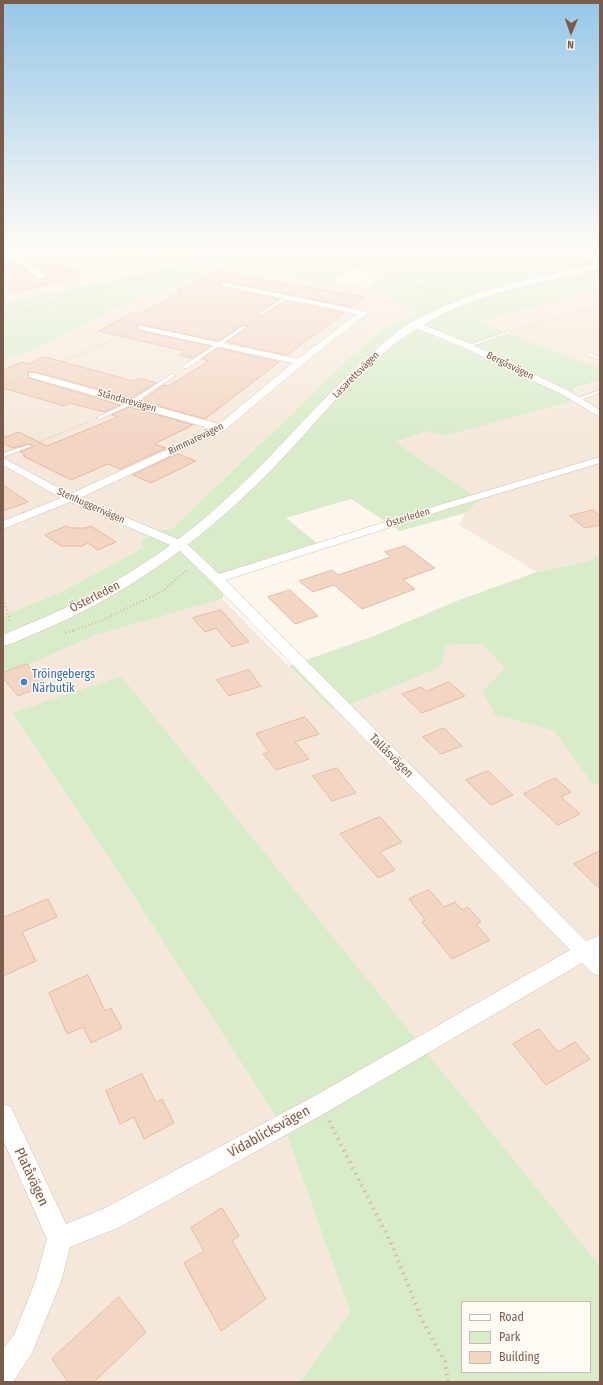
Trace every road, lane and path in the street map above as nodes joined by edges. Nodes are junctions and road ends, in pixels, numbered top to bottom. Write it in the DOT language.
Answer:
graph roads {
  1 [pos="172,313"];
  2 [pos="362,313"];
  3 [pos="441,313"];
  4 [pos="577,313"];
  5 [pos="590,313"];
  6 [pos="600,315"];
  7 [pos="416,325"];
  8 [pos="141,327"];
  9 [pos="244,327"];
  10 [pos="510,332"];
  11 [pos="218,344"];
  12 [pos="468,346"];
  13 [pos="588,354"];
  14 [pos="600,359"];
  15 [pos="300,362"];
  16 [pos="185,368"];
  17 [pos="32,375"];
  18 [pos="174,375"];
  19 [pos="3,385"];
  20 [pos="600,391"];
  21 [pos="577,399"];
  22 [pos="131,402"];
  23 [pos="600,414"];
  24 [pos="98,418"];
  25 [pos="221,428"];
  26 [pos="30,446"];
  27 [pos="3,455"];
  28 [pos="600,460"];
  29 [pos="3,461"];
  30 [pos="70,498"];
  31 [pos="3,524"];
  32 [pos="181,545"];
  33 [pos="198,561"];
  34 [pos="217,579"];
  35 [pos="3,596"];
  36 [pos="17,620"];
  37 [pos="62,633"];
  38 [pos="3,641"];
  39 [pos="592,947"];
  40 [pos="600,968"];
  41 [pos="319,1105"];
  42 [pos="3,1115"];
  43 [pos="60,1239"];
  44 [pos="3,1372"];
  45 [pos="448,1382"];
  1 -- 8 [label="path"];
  2 -- 15 [label="street, Rimmarevägen"];
  3 -- 7 [label="street, Lasarettsvägen"];
  4 -- 10 [label="path"];
  5 -- 6 [label="path"];
  7 -- 12 [label="street, Bergåsvägen"];
  7 -- 32 [label="street, Lasarettsvägen"];
  8 -- 11 [label="street"];
  8 -- 17 [label="path"];
  9 -- 11 [label="lane"];
  10 -- 12 [label="lane"];
  11 -- 15 [label="street"];
  11 -- 16 [label="lane"];
  12 -- 21 [label="street, Bergåsvägen"];
  13 -- 14 [label="lane"];
  15 -- 25 [label="street, Rimmarevägen"];
  17 -- 19 [label="path"];
  17 -- 22 [label="street, Ståndarevägen"];
  18 -- 22 [label="lane"];
  20 -- 21 [label="lane"];
  21 -- 23 [label="street, Bergåsvägen"];
  22 -- 24 [label="lane"];
  22 -- 25 [label="street, Ståndarevägen"];
  24 -- 26 [label="path"];
  25 -- 30 [label="street, Rimmarevägen"];
  26 -- 27 [label="lane"];
  28 -- 34 [label="street, Österleden"];
  29 -- 30 [label="street, Stenhuggerivägen"];
  30 -- 31 [label="street, Rimmarevägen"];
  30 -- 32 [label="street, Stenhuggerivägen"];
  32 -- 33 [label="street, Tallåsvägen"];
  32 -- 38 [label="street, Österleden"];
  33 -- 34 [label="street, Tallåsvägen"];
  33 -- 37 [label="path"];
  34 -- 39 [label="street, Tallåsvägen"];
  35 -- 36 [label="path"];
  39 -- 40 [label="street, Tallåsvägen"];
  39 -- 41 [label="street, Vidablicksvägen"];
  41 -- 43 [label="street, Vidablicksvägen"];
  41 -- 45 [label="path"];
  42 -- 43 [label="street, Platåvägen"];
  43 -- 44 [label="street"];
}
